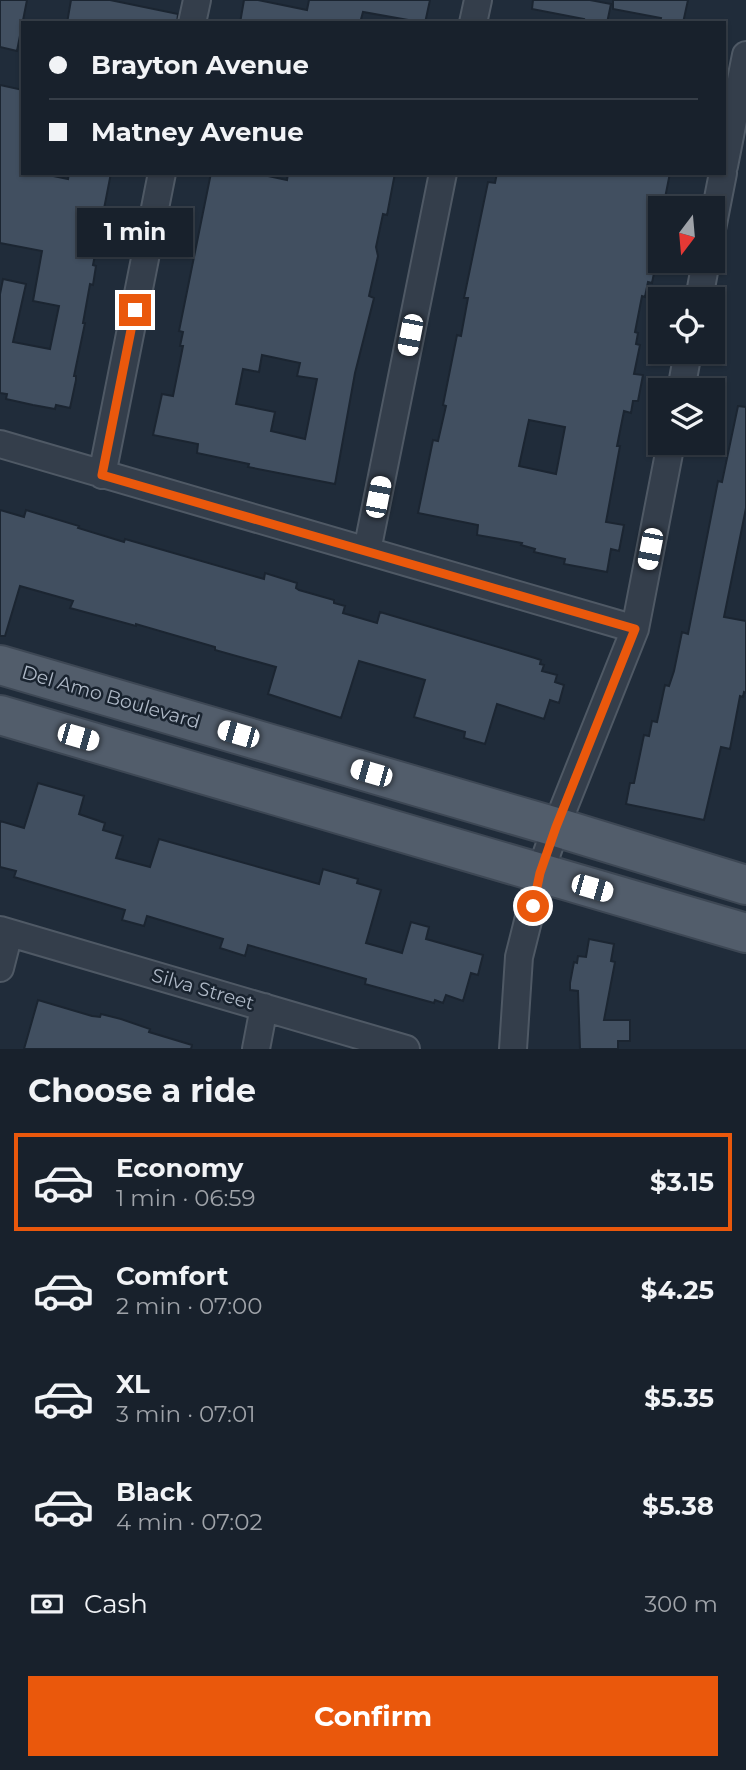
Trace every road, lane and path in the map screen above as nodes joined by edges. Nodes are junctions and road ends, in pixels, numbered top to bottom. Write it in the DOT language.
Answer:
graph roads {
  1 [pos="197,0"];
  2 [pos="478,0"];
  3 [pos="192,21"];
  4 [pos="473,21"];
  5 [pos="746,55"];
  6 [pos="726,156"];
  7 [pos="162,175"];
  8 [pos="443,175"];
  9 [pos="723,175"];
  10 [pos="718,196"];
  11 [pos="0,444"];
  12 [pos="669,455"];
  13 [pos="102,475"];
  14 [pos="367,551"];
  15 [pos="635,629"];
  16 [pos="0,664"];
  17 [pos="0,715"];
  18 [pos="556,827"];
  19 [pos="540,873"];
  20 [pos="746,885"];
  21 [pos="5,932"];
  22 [pos="746,933"];
  23 [pos="0,968"];
  24 [pos="264,1007"];
  25 [pos="256,1049"];
  26 [pos="406,1049"];
  27 [pos="513,1049"];
  1 -- 3 [label="street"];
  2 -- 4 [label="street"];
  5 -- 6 [label="street"];
  7 -- 13 [label="street"];
  8 -- 14 [label="street"];
  9 -- 10 [label="street"];
  11 -- 13 [label="street"];
  12 -- 15 [label="street"];
  13 -- 14 [label="street"];
  14 -- 15 [label="street"];
  15 -- 18 [label="street"];
  16 -- 18 [label="main road, Del Amo Boulevard"];
  17 -- 19 [label="main road"];
  18 -- 19 [label="street"];
  18 -- 20 [label="main road, Del Amo Boulevard"];
  19 -- 22 [label="main road"];
  19 -- 27 [label="street"];
  21 -- 23 [label="street"];
  21 -- 24 [label="street, Silva Street"];
  24 -- 25 [label="street"];
  24 -- 26 [label="street, Silva Street"];
}
